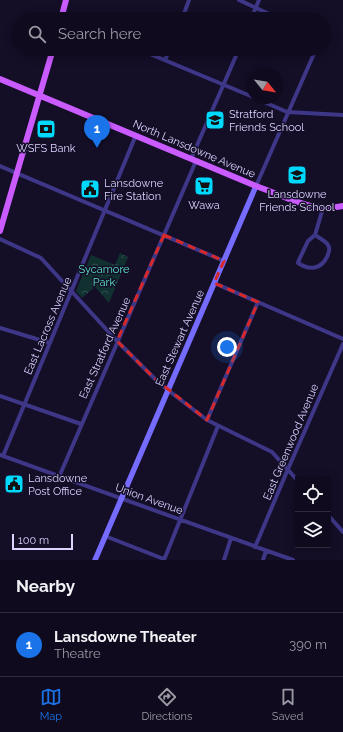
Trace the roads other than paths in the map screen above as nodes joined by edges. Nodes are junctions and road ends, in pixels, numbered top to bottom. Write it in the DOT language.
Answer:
graph roads {
  1 [pos="66,0"];
  2 [pos="189,0"];
  3 [pos="239,0"];
  4 [pos="259,0"];
  5 [pos="256,8"];
  6 [pos="65,12"];
  7 [pos="185,12"];
  8 [pos="254,12"];
  9 [pos="265,12"];
  10 [pos="51,56"];
  11 [pos="155,56"];
  12 [pos="167,56"];
  13 [pos="236,56"];
  14 [pos="313,56"];
  15 [pos="165,60"];
  16 [pos="0,80"];
  17 [pos="224,85"];
  18 [pos="41,95"];
  19 [pos="247,95"];
  20 [pos="268,104"];
  21 [pos="287,112"];
  22 [pos="343,115"];
  23 [pos="136,136"];
  24 [pos="193,160"];
  25 [pos="0,166"];
  26 [pos="17,173"];
  27 [pos="256,186"];
  28 [pos="343,206"];
  29 [pos="323,208"];
  30 [pos="105,211"];
  31 [pos="0,231"];
  32 [pos="164,235"];
  33 [pos="315,235"];
  34 [pos="0,239"];
  35 [pos="224,261"];
  36 [pos="214,283"];
  37 [pos="72,291"];
  38 [pos="258,302"];
  39 [pos="0,328"];
  40 [pos="343,339"];
  41 [pos="118,341"];
  42 [pos="50,343"];
  43 [pos="343,344"];
  44 [pos="168,389"];
  45 [pos="0,396"];
  46 [pos="24,405"];
  47 [pos="207,420"];
  48 [pos="81,424"];
  49 [pos="218,426"];
  50 [pos="1,456"];
  51 [pos="288,470"];
  52 [pos="59,477"];
  53 [pos="295,478"];
  54 [pos="121,498"];
  55 [pos="331,518"];
  56 [pos="180,520"];
  57 [pos="343,532"];
  58 [pos="105,536"];
  59 [pos="231,538"];
  60 [pos="255,547"];
  61 [pos="266,551"];
  62 [pos="95,560"];
  63 [pos="164,560"];
  64 [pos="224,560"];
  65 [pos="263,560"];
  66 [pos="293,560"];
  1 -- 6 [label="main road"];
  2 -- 7 [label="street"];
  3 -- 5 [label="street"];
  4 -- 5 [label="street"];
  5 -- 8 [label="street"];
  5 -- 9 [label="street"];
  10 -- 18 [label="main road"];
  11 -- 15 [label="street"];
  12 -- 15 [label="street"];
  13 -- 17 [label="street, East Stratford Avenue"];
  14 -- 21 [label="street"];
  15 -- 17 [label="street"];
  16 -- 18 [label="main road, North Lansdowne Avenue"];
  17 -- 19 [label="street"];
  17 -- 24 [label="street, East Stratford Avenue"];
  18 -- 23 [label="main road, North Lansdowne Avenue"];
  18 -- 26 [label="main road"];
  20 -- 21 [label="street"];
  21 -- 22 [label="street"];
  21 -- 27 [label="street"];
  23 -- 24 [label="main road, North Lansdowne Avenue"];
  23 -- 30 [label="street, East Lacross Avenue"];
  24 -- 27 [label="main road, North Lansdowne Avenue"];
  24 -- 32 [label="street, East Stratford Avenue"];
  25 -- 26 [label="street"];
  26 -- 30 [label="street"];
  26 -- 31 [label="main road"];
  27 -- 29 [label="main road, North Lansdowne Avenue"];
  27 -- 35 [label="street, East Stewart Avenue"];
  28 -- 29 [label="main road, North Lansdowne Avenue"];
  29 -- 33 [label="street"];
  30 -- 32 [label="street"];
  30 -- 37 [label="street, East Lacross Avenue"];
  32 -- 35 [label="street"];
  32 -- 41 [label="street, East Stratford Avenue"];
  33 -- 33 [label="street"];
  34 -- 37 [label="street"];
  35 -- 36 [label="street, East Stewart Avenue"];
  36 -- 38 [label="street"];
  36 -- 44 [label="street, East Stewart Avenue"];
  37 -- 41 [label="street"];
  37 -- 42 [label="street, East Lacross Avenue"];
  38 -- 40 [label="street"];
  38 -- 47 [label="street"];
  39 -- 42 [label="street"];
  41 -- 44 [label="street"];
  41 -- 48 [label="street, East Stratford Avenue"];
  42 -- 46 [label="street, East Lacross Avenue"];
  43 -- 51 [label="street, East Greenwood Avenue"];
  44 -- 47 [label="street"];
  44 -- 54 [label="street, East Stewart Avenue"];
  45 -- 46 [label="street"];
  46 -- 48 [label="street"];
  46 -- 50 [label="street, East Lacross Avenue"];
  47 -- 49 [label="street"];
  48 -- 52 [label="street, East Stratford Avenue"];
  49 -- 51 [label="street"];
  49 -- 56 [label="street"];
  50 -- 52 [label="street, Union Avenue"];
  51 -- 53 [label="street"];
  51 -- 60 [label="street, East Greenwood Avenue"];
  52 -- 54 [label="street, Union Avenue"];
  54 -- 56 [label="street, Union Avenue"];
  54 -- 58 [label="street, East Stewart Avenue"];
  55 -- 57 [label="street"];
  56 -- 59 [label="street, Union Avenue"];
  56 -- 63 [label="street"];
  58 -- 62 [label="street, East Stewart Avenue"];
  58 -- 63 [label="street"];
  59 -- 60 [label="street, Union Avenue"];
  59 -- 64 [label="street"];
  60 -- 61 [label="street, Union Avenue"];
  61 -- 65 [label="street"];
  61 -- 66 [label="street, Union Avenue"];
}
